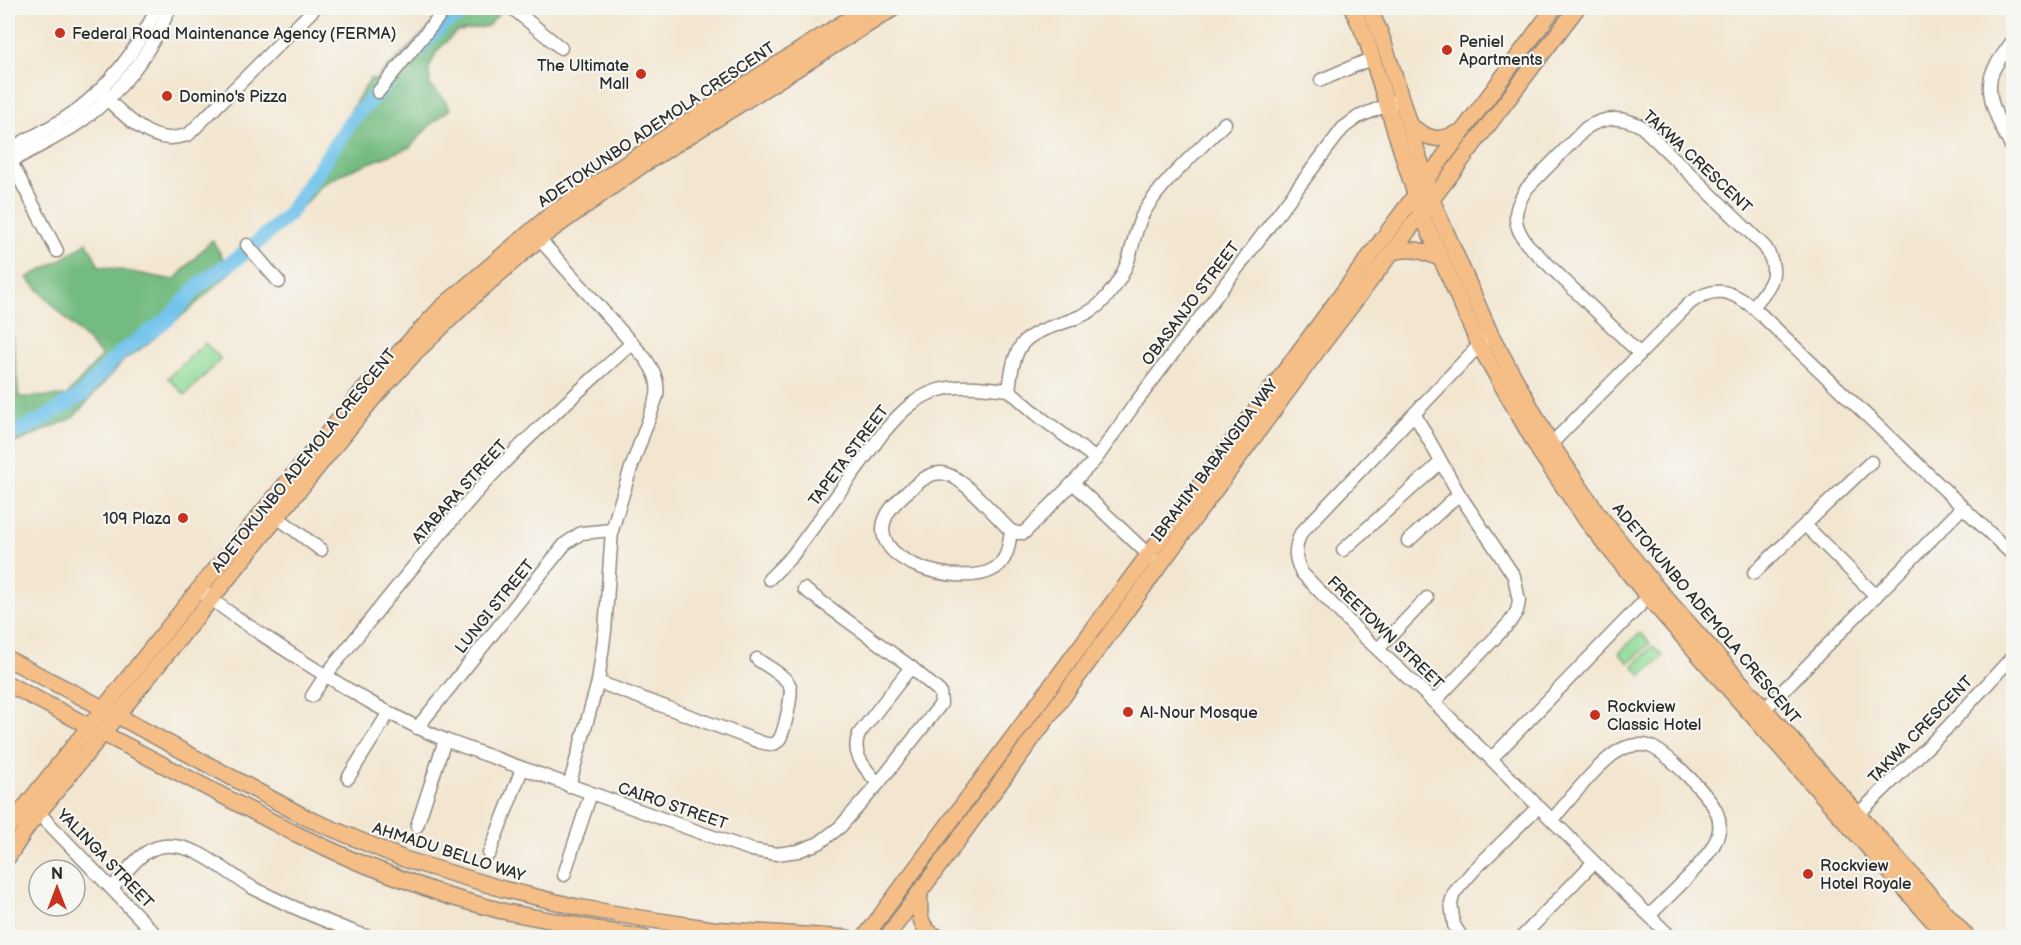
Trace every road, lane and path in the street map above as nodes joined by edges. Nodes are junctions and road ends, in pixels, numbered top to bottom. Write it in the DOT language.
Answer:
graph roads {
  1 [pos="157,8"];
  2 [pos="170,8"];
  3 [pos="315,8"];
  4 [pos="446,8"];
  5 [pos="512,8"];
  6 [pos="866,8"];
  7 [pos="894,8"];
  8 [pos="1352,8"];
  9 [pos="1369,8"];
  10 [pos="1554,8"];
  11 [pos="1576,8"];
  12 [pos="2013,39"];
  13 [pos="561,48"];
  14 [pos="1373,58"];
  15 [pos="1321,80"];
  16 [pos="378,93"];
  17 [pos="103,95"];
  18 [pos="1396,102"];
  19 [pos="1225,123"];
  20 [pos="1410,126"];
  21 [pos="1464,130"];
  22 [pos="2013,152"];
  23 [pos="9,158"];
  24 [pos="1426,182"];
  25 [pos="1414,195"];
  26 [pos="1432,200"];
  27 [pos="1422,213"];
  28 [pos="535,235"];
  29 [pos="247,245"];
  30 [pos="57,251"];
  31 [pos="1392,252"];
  32 [pos="1441,259"];
  33 [pos="275,277"];
  34 [pos="1753,307"];
  35 [pos="1485,340"];
  36 [pos="632,343"];
  37 [pos="1640,354"];
  38 [pos="1009,390"];
  39 [pos="1415,415"];
  40 [pos="1546,449"];
  41 [pos="1096,459"];
  42 [pos="1871,462"];
  43 [pos="1440,463"];
  44 [pos="1073,483"];
  45 [pos="1458,494"];
  46 [pos="1962,508"];
  47 [pos="277,517"];
  48 [pos="1805,525"];
  49 [pos="612,530"];
  50 [pos="1011,531"];
  51 [pos="1408,541"];
  52 [pos="321,550"];
  53 [pos="1343,550"];
  54 [pos="2013,556"];
  55 [pos="1153,559"];
  56 [pos="1754,573"];
  57 [pos="769,579"];
  58 [pos="199,589"];
  59 [pos="804,589"];
  60 [pos="1653,592"];
  61 [pos="1876,596"];
  62 [pos="1427,598"];
  63 [pos="212,599"];
  64 [pos="1378,650"];
  65 [pos="8,659"];
  66 [pos="757,659"];
  67 [pos="2011,663"];
  68 [pos="911,667"];
  69 [pos="326,676"];
  70 [pos="598,682"];
  71 [pos="8,684"];
  72 [pos="312,696"];
  73 [pos="1434,702"];
  74 [pos="103,708"];
  75 [pos="388,714"];
  76 [pos="1760,714"];
  77 [pos="118,716"];
  78 [pos="88,726"];
  79 [pos="417,728"];
  80 [pos="104,735"];
  81 [pos="445,740"];
  82 [pos="1491,759"];
  83 [pos="522,769"];
  84 [pos="348,778"];
  85 [pos="878,784"];
  86 [pos="569,786"];
  87 [pos="591,793"];
  88 [pos="1538,807"];
  89 [pos="33,808"];
  90 [pos="1853,819"];
  91 [pos="1552,820"];
  92 [pos="417,826"];
  93 [pos="8,828"];
  94 [pos="489,854"];
  95 [pos="8,856"];
  96 [pos="1594,862"];
  97 [pos="564,875"];
  98 [pos="112,888"];
  99 [pos="920,891"];
  100 [pos="1650,915"];
  101 [pos="159,938"];
  102 [pos="371,938"];
  103 [pos="644,938"];
  104 [pos="848,938"];
  105 [pos="864,938"];
  106 [pos="886,938"];
  107 [pos="940,938"];
  108 [pos="1462,938"];
  109 [pos="1521,938"];
  110 [pos="1672,938"];
  111 [pos="1948,938"];
  112 [pos="1968,938"];
  1 -- 17 [label="street"];
  2 -- 17 [label="street"];
  3 -- 17 [label="street"];
  4 -- 16 [label="street"];
  5 -- 13 [label="street"];
  6 -- 28 [label="main road, ADETOKUNBO ADEMOLA CRESCENT"];
  7 -- 28 [label="main road, ADETOKUNBO ADEMOLA CRESCENT"];
  8 -- 14 [label="main road, ADETOKUNBO ADEMOLA CRESCENT"];
  9 -- 18 [label="main road, ADETOKUNBO ADEMOLA CRESCENT"];
  10 -- 21 [label="main road, IBRAHIM BABANGIDA WAY"];
  11 -- 26 [label="main road, IBRAHIM BABANGIDA WAY"];
  12 -- 22 [label="street"];
  14 -- 15 [label="street"];
  14 -- 18 [label="main road, ADETOKUNBO ADEMOLA CRESCENT"];
  17 -- 23 [label="street"];
  18 -- 20 [label="main road, ADETOKUNBO ADEMOLA CRESCENT"];
  18 -- 25 [label="main road, ADETOKUNBO ADEMOLA CRESCENT"];
  18 -- 41 [label="street, OBASANJO STREET"];
  19 -- 38 [label="street"];
  20 -- 21 [label="main road"];
  20 -- 24 [label="main road, ADETOKUNBO ADEMOLA CRESCENT"];
  21 -- 24 [label="main road, IBRAHIM BABANGIDA WAY"];
  23 -- 30 [label="street"];
  24 -- 25 [label="main road, IBRAHIM BABANGIDA WAY"];
  24 -- 26 [label="main road, ADETOKUNBO ADEMOLA CRESCENT"];
  25 -- 27 [label="main road, ADETOKUNBO ADEMOLA CRESCENT"];
  25 -- 55 [label="main road, IBRAHIM BABANGIDA WAY"];
  26 -- 27 [label="main road, IBRAHIM BABANGIDA WAY"];
  26 -- 35 [label="main road, ADETOKUNBO ADEMOLA CRESCENT"];
  27 -- 31 [label="main road, IBRAHIM BABANGIDA WAY"];
  27 -- 32 [label="main road, ADETOKUNBO ADEMOLA CRESCENT"];
  28 -- 36 [label="street"];
  28 -- 47 [label="main road, ADETOKUNBO ADEMOLA CRESCENT"];
  28 -- 58 [label="main road, ADETOKUNBO ADEMOLA CRESCENT"];
  29 -- 33 [label="street"];
  31 -- 32 [label="main road"];
  31 -- 55 [label="main road, IBRAHIM BABANGIDA WAY"];
  32 -- 35 [label="main road, ADETOKUNBO ADEMOLA CRESCENT"];
  34 -- 37 [label="street"];
  34 -- 37 [label="street, TAKWA CRESCENT"];
  34 -- 46 [label="street"];
  35 -- 39 [label="street, FREETOWN STREET"];
  35 -- 40 [label="main road, ADETOKUNBO ADEMOLA CRESCENT"];
  36 -- 49 [label="street"];
  36 -- 69 [label="street, ATABARA STREET"];
  37 -- 40 [label="street"];
  38 -- 41 [label="street"];
  38 -- 57 [label="street, TAPETA STREET"];
  39 -- 43 [label="street"];
  39 -- 64 [label="street, FREETOWN STREET"];
  40 -- 60 [label="main road, ADETOKUNBO ADEMOLA CRESCENT"];
  41 -- 44 [label="street, OBASANJO STREET"];
  42 -- 48 [label="street"];
  43 -- 45 [label="street"];
  43 -- 53 [label="street"];
  44 -- 50 [label="street, OBASANJO STREET"];
  44 -- 55 [label="street"];
  45 -- 51 [label="street"];
  45 -- 73 [label="street"];
  46 -- 54 [label="street"];
  46 -- 61 [label="street"];
  47 -- 52 [label="street"];
  47 -- 63 [label="main road, ADETOKUNBO ADEMOLA CRESCENT"];
  48 -- 56 [label="street"];
  48 -- 61 [label="street"];
  49 -- 70 [label="street"];
  49 -- 79 [label="street, LUNGI STREET"];
  50 -- 50 [label="street"];
  55 -- 99 [label="main road, IBRAHIM BABANGIDA WAY"];
  55 -- 105 [label="main road, IBRAHIM BABANGIDA WAY"];
  58 -- 63 [label="street, CAIRO STREET"];
  58 -- 74 [label="main road, ADETOKUNBO ADEMOLA CRESCENT"];
  59 -- 68 [label="street, CAIRO STREET"];
  60 -- 76 [label="main road, ADETOKUNBO ADEMOLA CRESCENT"];
  60 -- 82 [label="street"];
  61 -- 76 [label="street"];
  62 -- 64 [label="street"];
  63 -- 69 [label="street, CAIRO STREET"];
  63 -- 77 [label="main road, ADETOKUNBO ADEMOLA CRESCENT"];
  64 -- 73 [label="street, FREETOWN STREET"];
  65 -- 74 [label="main road, AHMADU BELLO WAY"];
  66 -- 70 [label="street"];
  67 -- 90 [label="street, TAKWA CRESCENT"];
  68 -- 85 [label="street"];
  68 -- 85 [label="street, CAIRO STREET"];
  69 -- 72 [label="street, ATABARA STREET"];
  69 -- 75 [label="street, CAIRO STREET"];
  70 -- 86 [label="street"];
  71 -- 78 [label="main road"];
  73 -- 82 [label="street, FREETOWN STREET"];
  74 -- 77 [label="main road, AHMADU BELLO WAY"];
  74 -- 78 [label="main road, ADETOKUNBO ADEMOLA CRESCENT"];
  75 -- 79 [label="street, CAIRO STREET"];
  75 -- 84 [label="street"];
  76 -- 90 [label="main road, ADETOKUNBO ADEMOLA CRESCENT"];
  77 -- 80 [label="main road, ADETOKUNBO ADEMOLA CRESCENT"];
  77 -- 104 [label="main road, AHMADU BELLO WAY"];
  78 -- 80 [label="main road"];
  78 -- 89 [label="main road, ADETOKUNBO ADEMOLA CRESCENT"];
  79 -- 81 [label="street, CAIRO STREET"];
  80 -- 89 [label="main road, ADETOKUNBO ADEMOLA CRESCENT"];
  80 -- 103 [label="main road"];
  81 -- 83 [label="street, CAIRO STREET"];
  81 -- 92 [label="street"];
  82 -- 88 [label="street, FREETOWN STREET"];
  83 -- 86 [label="street, CAIRO STREET"];
  83 -- 94 [label="street"];
  85 -- 87 [label="street, CAIRO STREET"];
  86 -- 87 [label="street, CAIRO STREET"];
  87 -- 97 [label="street"];
  88 -- 91 [label="street, FREETOWN STREET"];
  88 -- 108 [label="street"];
  89 -- 93 [label="main road, ADETOKUNBO ADEMOLA CRESCENT"];
  89 -- 95 [label="main road, ADETOKUNBO ADEMOLA CRESCENT"];
  89 -- 98 [label="street, YALINGA STREET"];
  90 -- 111 [label="main road, ADETOKUNBO ADEMOLA CRESCENT"];
  90 -- 112 [label="main road, ADETOKUNBO ADEMOLA CRESCENT"];
  91 -- 96 [label="street, FREETOWN STREET"];
  91 -- 100 [label="street"];
  96 -- 100 [label="street, FREETOWN STREET"];
  96 -- 109 [label="street"];
  98 -- 101 [label="street, YALINGA STREET"];
  98 -- 102 [label="street"];
  99 -- 106 [label="main road, IBRAHIM BABANGIDA WAY"];
  99 -- 107 [label="main road"];
  100 -- 110 [label="street, FREETOWN STREET"];
}
